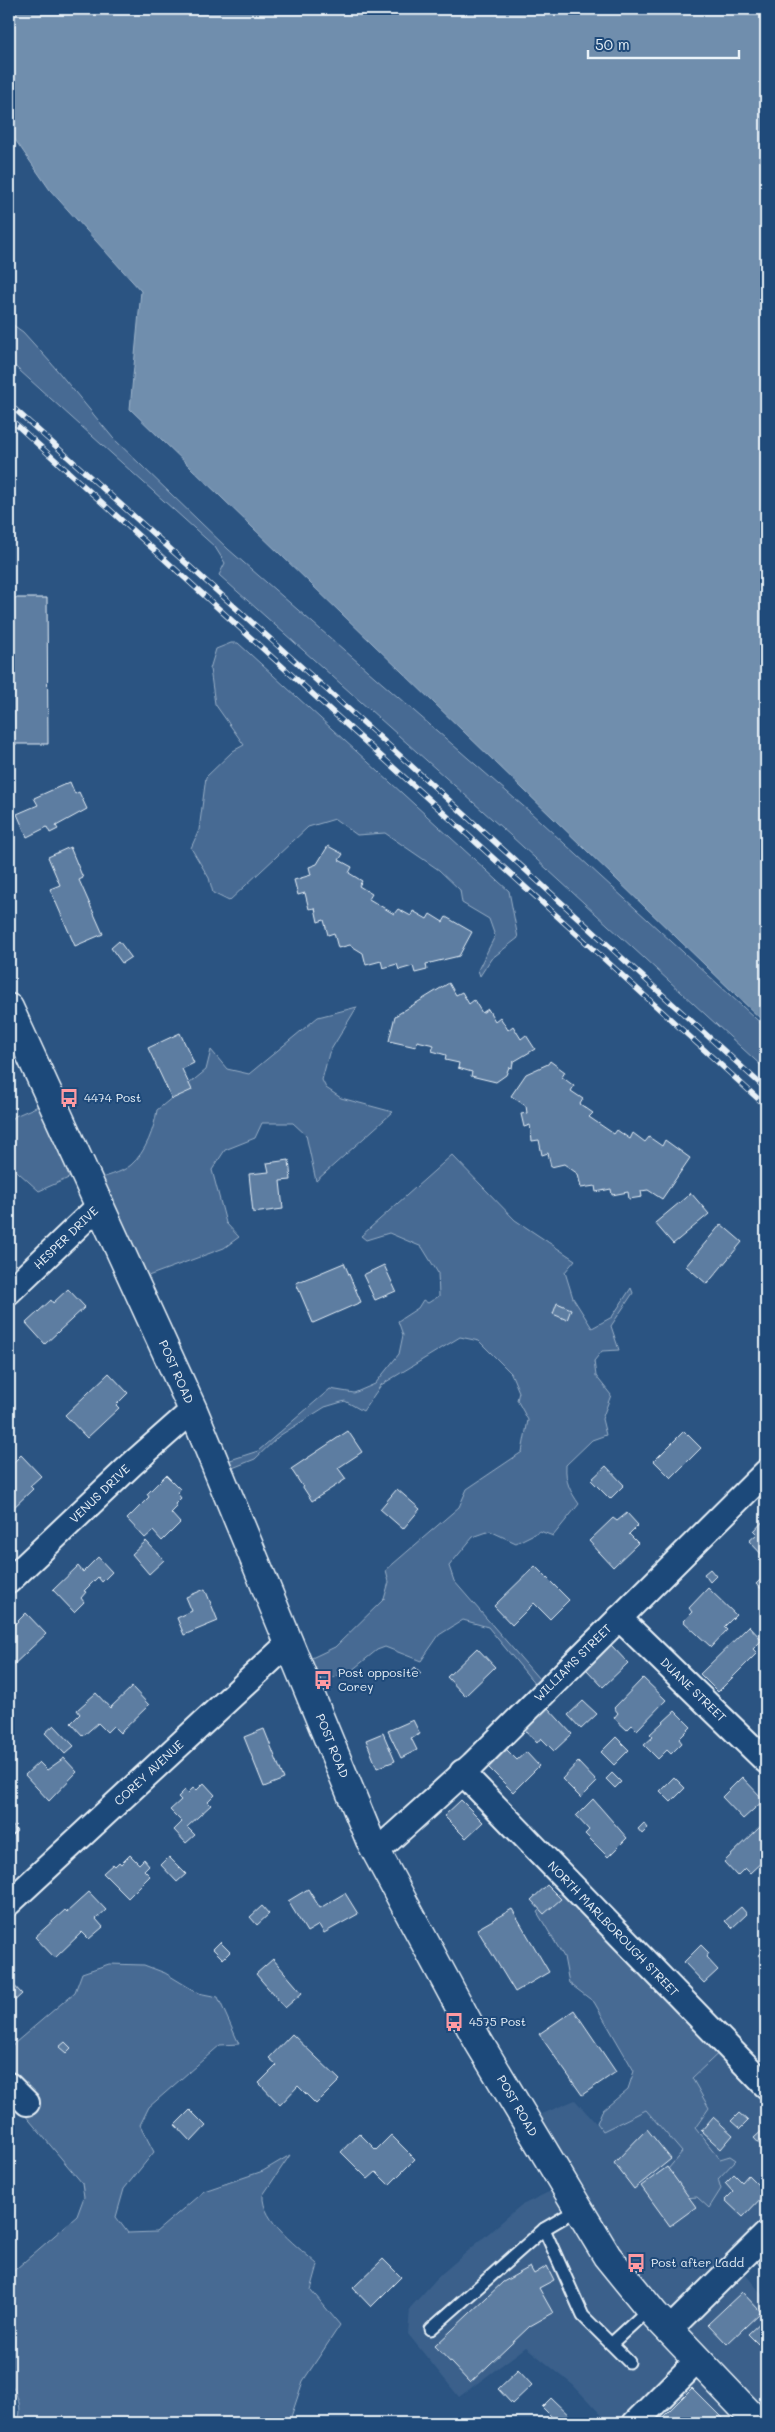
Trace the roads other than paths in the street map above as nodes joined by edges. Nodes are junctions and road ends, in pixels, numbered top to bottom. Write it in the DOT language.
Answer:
graph roads {
  1 [pos="9,1008"];
  2 [pos="101,1204"];
  3 [pos="9,1292"];
  4 [pos="193,1410"];
  5 [pos="766,1472"];
  6 [pos="9,1581"];
  7 [pos="619,1618"];
  8 [pos="289,1643"];
  9 [pos="766,1762"];
  10 [pos="462,1772"];
  11 [pos="377,1850"];
  12 [pos="9,1903"];
  13 [pos="9,2085"];
  14 [pos="766,2086"];
  15 [pos="27,2103"];
  16 [pos="578,2208"];
  17 [pos="544,2229"];
  18 [pos="766,2234"];
  19 [pos="650,2308"];
  20 [pos="431,2330"];
  21 [pos="669,2330"];
  22 [pos="611,2344"];
  23 [pos="697,2361"];
  24 [pos="629,2362"];
  25 [pos="635,2423"];
  26 [pos="758,2423"];
  1 -- 2 [label="main road, POST ROAD"];
  2 -- 3 [label="street, HESPER DRIVE"];
  2 -- 4 [label="main road, POST ROAD"];
  4 -- 6 [label="street, VENUS DRIVE"];
  4 -- 8 [label="main road, POST ROAD"];
  5 -- 7 [label="street, WILLIAMS STREET"];
  7 -- 9 [label="street, DUANE STREET"];
  7 -- 10 [label="street, WILLIAMS STREET"];
  8 -- 11 [label="main road, POST ROAD"];
  8 -- 12 [label="street, COREY AVENUE"];
  10 -- 11 [label="street, WILLIAMS STREET"];
  10 -- 14 [label="street, NORTH MARLBOROUGH STREET"];
  11 -- 16 [label="main road, POST ROAD"];
  13 -- 15 [label="street"];
  16 -- 17 [label="lane"];
  16 -- 19 [label="main road, POST ROAD"];
  17 -- 20 [label="lane"];
  17 -- 22 [label="lane"];
  18 -- 21 [label="street"];
  19 -- 21 [label="main road, POST ROAD"];
  19 -- 22 [label="lane"];
  21 -- 23 [label="main road, POST ROAD"];
  22 -- 24 [label="lane"];
  23 -- 25 [label="street"];
  23 -- 26 [label="main road, POST ROAD"];
}
